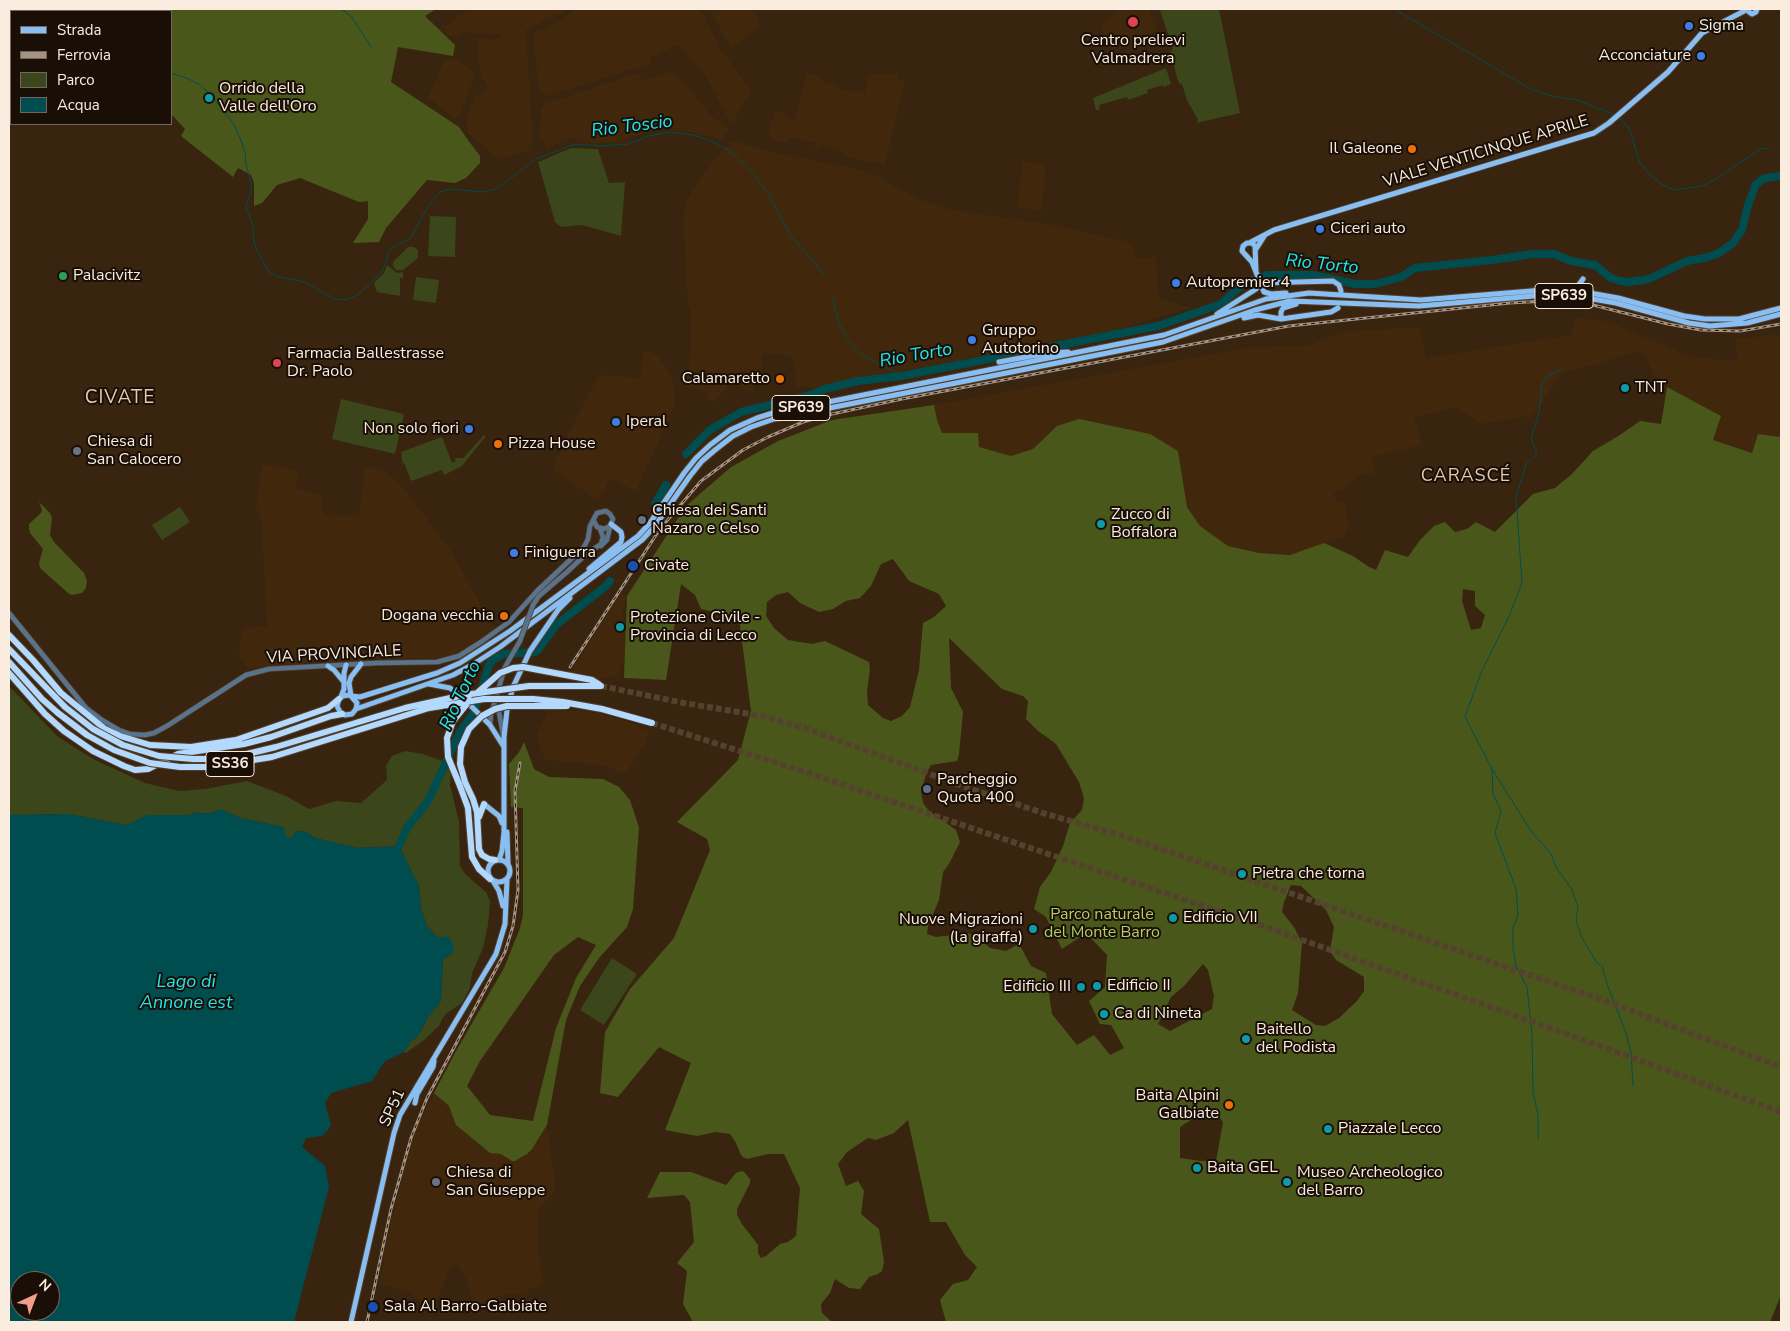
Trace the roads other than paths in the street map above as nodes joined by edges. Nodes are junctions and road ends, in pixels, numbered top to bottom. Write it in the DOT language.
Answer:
graph roads {
  1 [pos="1757,9"];
  2 [pos="1748,10"];
  3 [pos="1266,234"];
  4 [pos="1251,242"];
  5 [pos="1256,251"];
  6 [pos="1247,256"];
  7 [pos="1256,271"];
  8 [pos="1260,282"];
  9 [pos="1556,289"];
  10 [pos="1341,291"];
  11 [pos="1309,293"];
  12 [pos="1602,295"];
  13 [pos="1308,302"];
  14 [pos="1338,308"];
  15 [pos="1781,308"];
  16 [pos="1781,314"];
  17 [pos="1281,319"];
  18 [pos="1208,320"];
  19 [pos="1210,327"];
  20 [pos="1084,352"];
  21 [pos="999,362"];
  22 [pos="594,521"];
  23 [pos="610,526"];
  24 [pos="598,528"];
  25 [pos="590,534"];
  26 [pos="595,548"];
  27 [pos="564,590"];
  28 [pos="575,592"];
  29 [pos="9,613"];
  30 [pos="9,635"];
  31 [pos="9,649"];
  32 [pos="9,662"];
  33 [pos="361,664"];
  34 [pos="346,665"];
  35 [pos="328,666"];
  36 [pos="9,673"];
  37 [pos="351,677"];
  38 [pos="344,682"];
  39 [pos="426,684"];
  40 [pos="352,696"];
  41 [pos="498,696"];
  42 [pos="340,698"];
  43 [pos="356,709"];
  44 [pos="602,709"];
  45 [pos="342,714"];
  46 [pos="652,723"];
  47 [pos="489,724"];
  48 [pos="504,737"];
  49 [pos="504,747"];
  50 [pos="504,770"];
  51 [pos="462,784"];
  52 [pos="484,804"];
  53 [pos="477,831"];
  54 [pos="503,843"];
  55 [pos="497,860"];
  56 [pos="508,864"];
  57 [pos="492,880"];
  58 [pos="507,880"];
  59 [pos="505,924"];
  60 [pos="434,1058"];
  61 [pos="415,1103"];
  62 [pos="351,1322"];
  1 -- 2 [label="main road, VIALE VENTICINQUE APRILE"];
  2 -- 3 [label="main road, VIALE VENTICINQUE APRILE"];
  3 -- 4 [label="main road, VIALE VENTICINQUE APRILE"];
  3 -- 5 [label="main road"];
  4 -- 5 [label="main road"];
  4 -- 6 [label="main road"];
  5 -- 6 [label="main road"];
  5 -- 7 [label="main road"];
  6 -- 7 [label="main road"];
  7 -- 8 [label="main road"];
  8 -- 10 [label="main road"];
  8 -- 11 [label="main road"];
  8 -- 18 [label="main road"];
  9 -- 11 [label="main road, SP639"];
  9 -- 12 [label="main road, SP639"];
  9 -- 12 [label="main road"];
  11 -- 18 [label="main road, SP639"];
  12 -- 15 [label="main road, SP639"];
  13 -- 16 [label="main road, SP639"];
  13 -- 17 [label="main road"];
  13 -- 19 [label="main road, SP639"];
  14 -- 17 [label="main road"];
  17 -- 19 [label="main road"];
  18 -- 20 [label="main road, SP639"];
  19 -- 28 [label="main road, SP639"];
  20 -- 21 [label="main road"];
  20 -- 27 [label="main road, SP639"];
  22 -- 23 [label="street"];
  22 -- 24 [label="street"];
  22 -- 25 [label="street, VIA PROVINCIALE"];
  23 -- 24 [label="street"];
  23 -- 26 [label="street"];
  23 -- 27 [label="main road"];
  24 -- 25 [label="street, VIA PROVINCIALE"];
  24 -- 26 [label="street"];
  25 -- 33 [label="street, VIA PROVINCIALE"];
  26 -- 41 [label="street, bridge"];
  27 -- 40 [label="main road, SP639"];
  28 -- 39 [label="main road, SP639"];
  28 -- 48 [label="main road"];
  29 -- 35 [label="street, VIA PROVINCIALE"];
  30 -- 42 [label="highway"];
  31 -- 51 [label="highway, SS36, bridge"];
  32 -- 44 [label="highway, SS36, bridge"];
  33 -- 34 [label="street, VIA PROVINCIALE"];
  33 -- 37 [label="main road"];
  34 -- 35 [label="street, VIA PROVINCIALE"];
  34 -- 37 [label="main road"];
  34 -- 38 [label="main road"];
  35 -- 38 [label="main road"];
  36 -- 45 [label="highway, SS36"];
  37 -- 40 [label="main road"];
  38 -- 42 [label="main road"];
  39 -- 43 [label="main road, SP639"];
  39 -- 47 [label="main road, bridge"];
  40 -- 42 [label="main road"];
  40 -- 43 [label="main road"];
  41 -- 47 [label="street"];
  41 -- 48 [label="street"];
  42 -- 45 [label="main road"];
  43 -- 45 [label="main road"];
  44 -- 46 [label="highway, SS36, bridge"];
  44 -- 51 [label="highway, SS36, bridge"];
  47 -- 49 [label="main road"];
  48 -- 49 [label="main road"];
  49 -- 50 [label="main road"];
  50 -- 54 [label="main road"];
  50 -- 56 [label="main road"];
  51 -- 53 [label="highway, SS36"];
  51 -- 57 [label="highway, SS36"];
  52 -- 53 [label="highway"];
  52 -- 54 [label="main road"];
  53 -- 55 [label="highway, SS36"];
  54 -- 55 [label="main road"];
  55 -- 56 [label="main road"];
  55 -- 57 [label="main road"];
  56 -- 58 [label="main road"];
  57 -- 58 [label="main road"];
  57 -- 59 [label="main road, SP51 / SP51"];
  58 -- 59 [label="main road, SP51 / SP51"];
  59 -- 60 [label="main road, SP51 / SP51"];
  60 -- 61 [label="main road"];
  60 -- 62 [label="main road, SP51 / SP51"];
}
